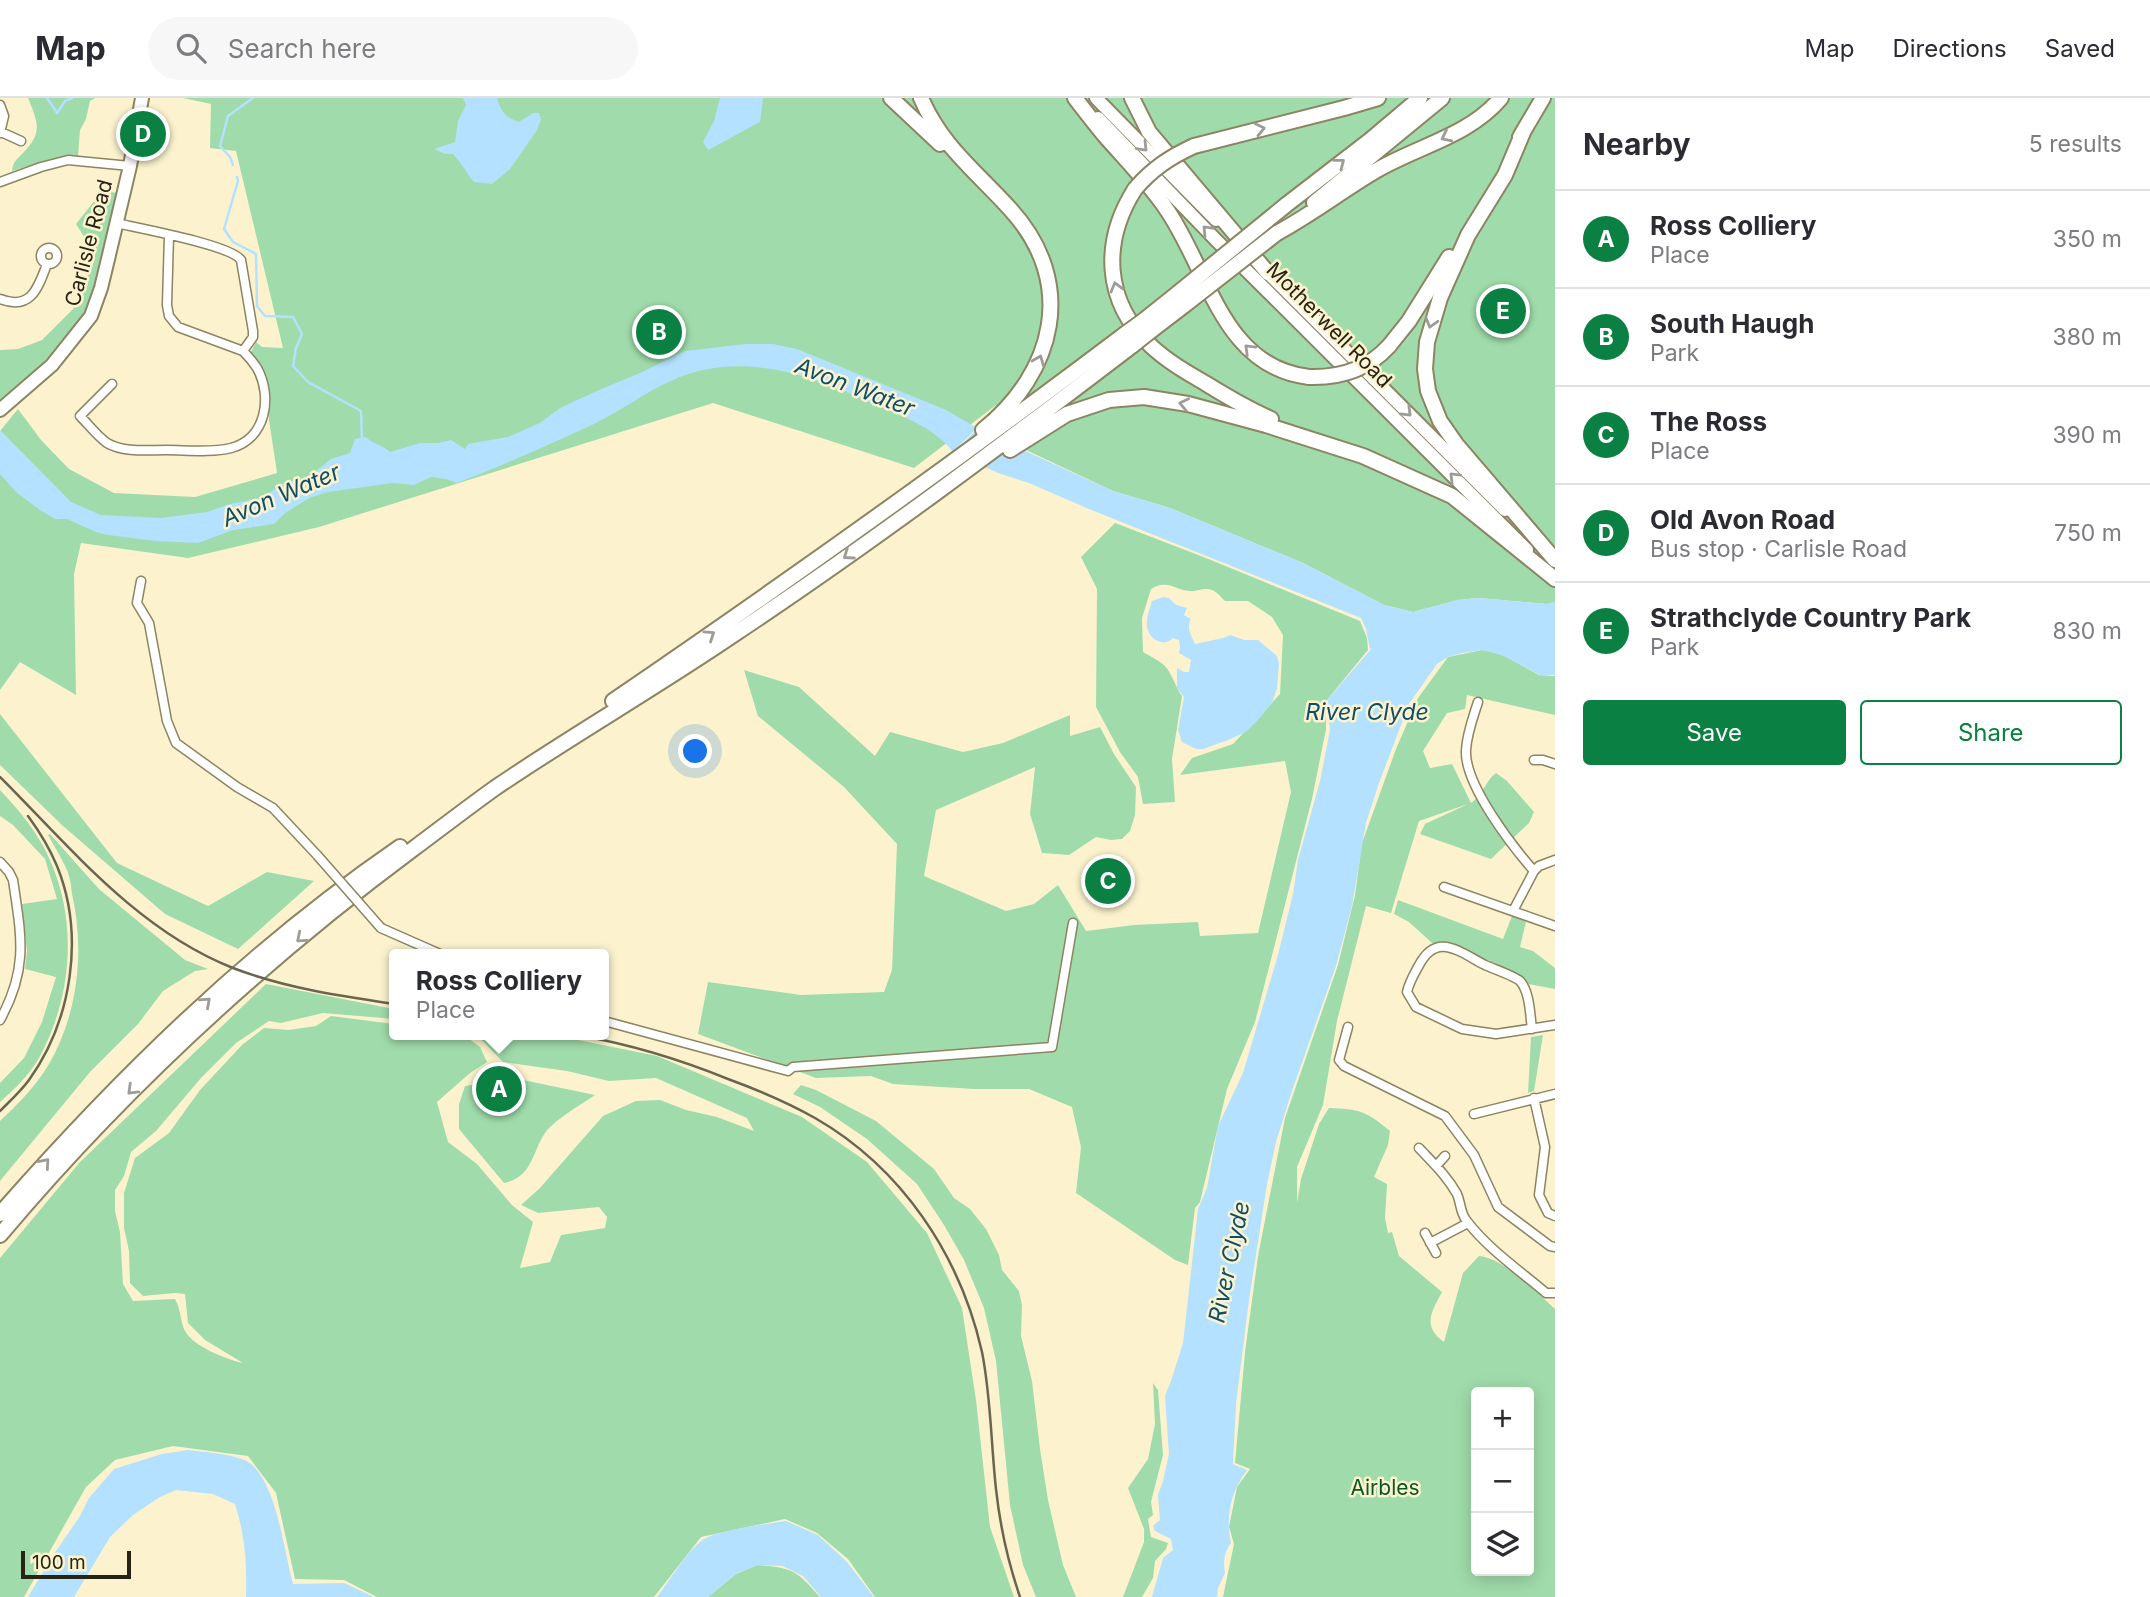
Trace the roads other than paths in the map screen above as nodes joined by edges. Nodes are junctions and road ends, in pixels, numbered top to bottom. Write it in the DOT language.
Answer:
graph roads {
  1 [pos="891,98"];
  2 [pos="921,98"];
  3 [pos="1077,98"];
  4 [pos="1096,98"];
  5 [pos="1132,98"];
  6 [pos="1378,98"];
  7 [pos="1420,98"];
  8 [pos="1442,98"];
  9 [pos="1501,98"];
  10 [pos="1543,98"];
  11 [pos="142,101"];
  12 [pos="0,105"];
  13 [pos="1524,130"];
  14 [pos="1,132"];
  15 [pos="21,141"];
  16 [pos="130,166"];
  17 [pos="0,182"];
  18 [pos="988,187"];
  19 [pos="116,223"];
  20 [pos="1277,233"];
  21 [pos="169,235"];
  22 [pos="47,264"];
  23 [pos="1268,273"];
  24 [pos="0,299"];
  25 [pos="1182,299"];
  26 [pos="1129,340"];
  27 [pos="243,351"];
  28 [pos="111,384"];
  29 [pos="4,407"];
  30 [pos="1006,418"];
  31 [pos="1033,428"];
  32 [pos="1343,450"];
  33 [pos="957,469"];
  34 [pos="1555,561"];
  35 [pos="1555,578"];
  36 [pos="141,581"];
  37 [pos="1478,702"];
  38 [pos="1534,760"];
  39 [pos="1555,764"];
  40 [pos="1555,860"];
  41 [pos="0,862"];
  42 [pos="1534,871"];
  43 [pos="1444,887"];
  44 [pos="1513,911"];
  45 [pos="1073,923"];
  46 [pos="1555,926"];
  47 [pos="429,949"];
  48 [pos="0,1020"];
  49 [pos="609,1022"];
  50 [pos="1555,1025"];
  51 [pos="1348,1027"];
  52 [pos="1532,1029"];
  53 [pos="1555,1094"];
  54 [pos="1534,1098"];
  55 [pos="1474,1114"];
  56 [pos="1545,1147"];
  57 [pos="1419,1148"];
  58 [pos="1555,1150"];
  59 [pos="1445,1156"];
  60 [pos="1436,1166"];
  61 [pos="0,1214"];
  62 [pos="1555,1216"];
  63 [pos="1468,1223"];
  64 [pos="1425,1233"];
  65 [pos="0,1235"];
  66 [pos="1430,1243"];
  67 [pos="1555,1247"];
  68 [pos="1436,1253"];
  69 [pos="1555,1293"];
  1 -- 18 [label="highway"];
  2 -- 18 [label="highway"];
  13 -- 3 [label="highway, one-way, bridge"];
  35 -- 3 [label="main road, Motherwell Road, one-way"];
  4 -- 23 [label="main road, Motherwell Road, one-way"];
  5 -- 23 [label="highway"];
  32 -- 6 [label="highway, one-way, bridge"];
  25 -- 7 [label="highway, one-way, bridge"];
  8 -- 20 [label="highway"];
  9 -- 20 [label="highway, one-way"];
  10 -- 13 [label="highway"];
  11 -- 16 [label="main road, Carlisle Road"];
  12 -- 14 [label="street"];
  13 -- 34 [label="highway, one-way"];
  14 -- 15 [label="street"];
  16 -- 17 [label="street"];
  16 -- 19 [label="main road, Carlisle Road"];
  30 -- 18 [label="highway, one-way"];
  19 -- 21 [label="street"];
  19 -- 29 [label="main road, Carlisle Road"];
  20 -- 25 [label="highway, bridge"];
  21 -- 27 [label="street"];
  21 -- 27 [label="street"];
  22 -- 24 [label="street"];
  23 -- 34 [label="main road, Motherwell Road, one-way"];
  25 -- 26 [label="highway, bridge"];
  26 -- 30 [label="highway"];
  26 -- 31 [label="highway"];
  27 -- 28 [label="street"];
  30 -- 33 [label="highway"];
  32 -- 31 [label="highway, one-way"];
  31 -- 33 [label="highway"];
  32 -- 35 [label="highway"];
  61 -- 33 [label="highway, one-way"];
  33 -- 65 [label="highway, one-way"];
  36 -- 47 [label="street, bridge"];
  37 -- 42 [label="street"];
  38 -- 39 [label="street"];
  40 -- 42 [label="street"];
  41 -- 48 [label="street"];
  42 -- 44 [label="street"];
  43 -- 44 [label="street"];
  44 -- 46 [label="street"];
  45 -- 49 [label="street"];
  50 -- 52 [label="street"];
  51 -- 67 [label="street"];
  52 -- 52 [label="street"];
  53 -- 54 [label="street"];
  54 -- 55 [label="street"];
  54 -- 56 [label="street"];
  56 -- 58 [label="street"];
  56 -- 62 [label="street"];
  57 -- 60 [label="street"];
  59 -- 60 [label="street"];
  60 -- 63 [label="street"];
  63 -- 66 [label="street"];
  63 -- 69 [label="street"];
  64 -- 66 [label="street"];
  66 -- 68 [label="street"];
}
